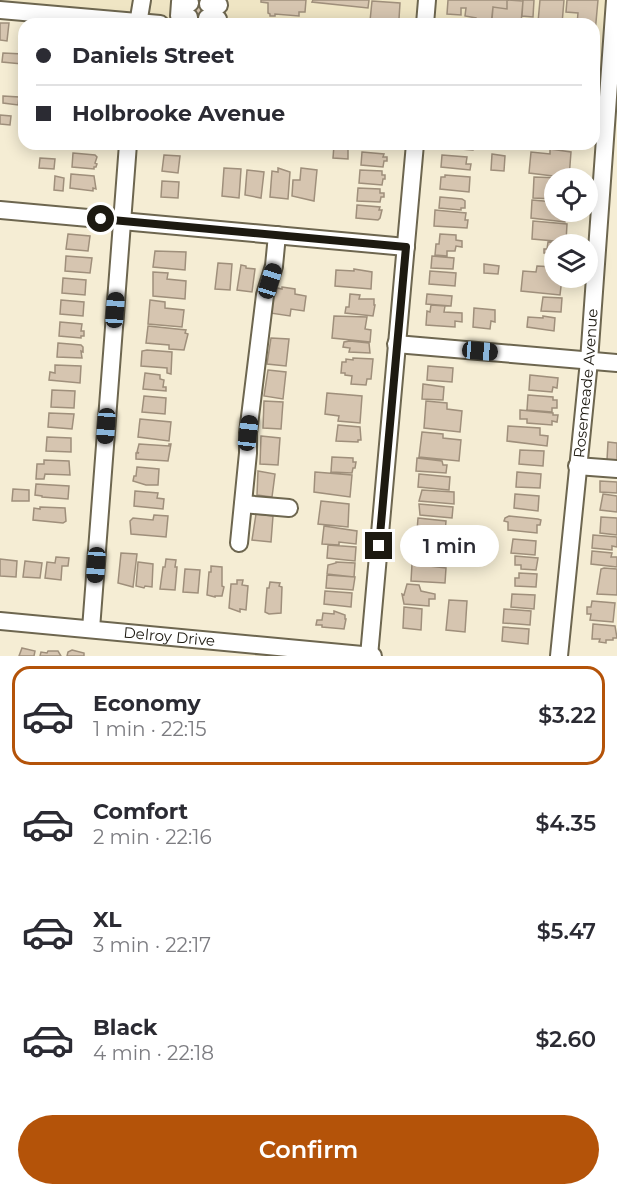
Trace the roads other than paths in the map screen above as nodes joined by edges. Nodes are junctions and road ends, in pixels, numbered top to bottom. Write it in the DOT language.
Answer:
graph roads {
  1 [pos="142,0"];
  2 [pos="427,0"];
  3 [pos="615,0"];
  4 [pos="0,10"];
  5 [pos="85,18"];
  6 [pos="139,18"];
  7 [pos="426,18"];
  8 [pos="607,60"];
  9 [pos="128,150"];
  10 [pos="414,150"];
  11 [pos="0,210"];
  12 [pos="122,221"];
  13 [pos="277,235"];
  14 [pos="406,247"];
  15 [pos="396,344"];
  16 [pos="589,361"];
  17 [pos="617,363"];
  18 [pos="577,466"];
  19 [pos="617,469"];
  20 [pos="243,504"];
  21 [pos="288,508"];
  22 [pos="239,543"];
  23 [pos="0,621"];
  24 [pos="91,629"];
  25 [pos="371,656"];
  26 [pos="559,656"];
  1 -- 6 [label="street"];
  2 -- 7 [label="street"];
  3 -- 8 [label="street, Rosemeade Avenue"];
  4 -- 5 [label="street"];
  8 -- 16 [label="street, Rosemeade Avenue"];
  9 -- 12 [label="street"];
  10 -- 14 [label="street"];
  11 -- 12 [label="street"];
  12 -- 13 [label="street"];
  12 -- 24 [label="street"];
  13 -- 14 [label="street"];
  13 -- 20 [label="street"];
  14 -- 15 [label="street"];
  15 -- 16 [label="street"];
  15 -- 25 [label="street"];
  16 -- 17 [label="street"];
  16 -- 18 [label="street, Rosemeade Avenue"];
  18 -- 19 [label="street"];
  18 -- 26 [label="street, Rosemeade Avenue"];
  20 -- 21 [label="street"];
  20 -- 22 [label="street"];
  23 -- 24 [label="street, Delroy Drive"];
  24 -- 25 [label="street, Delroy Drive"];
}
